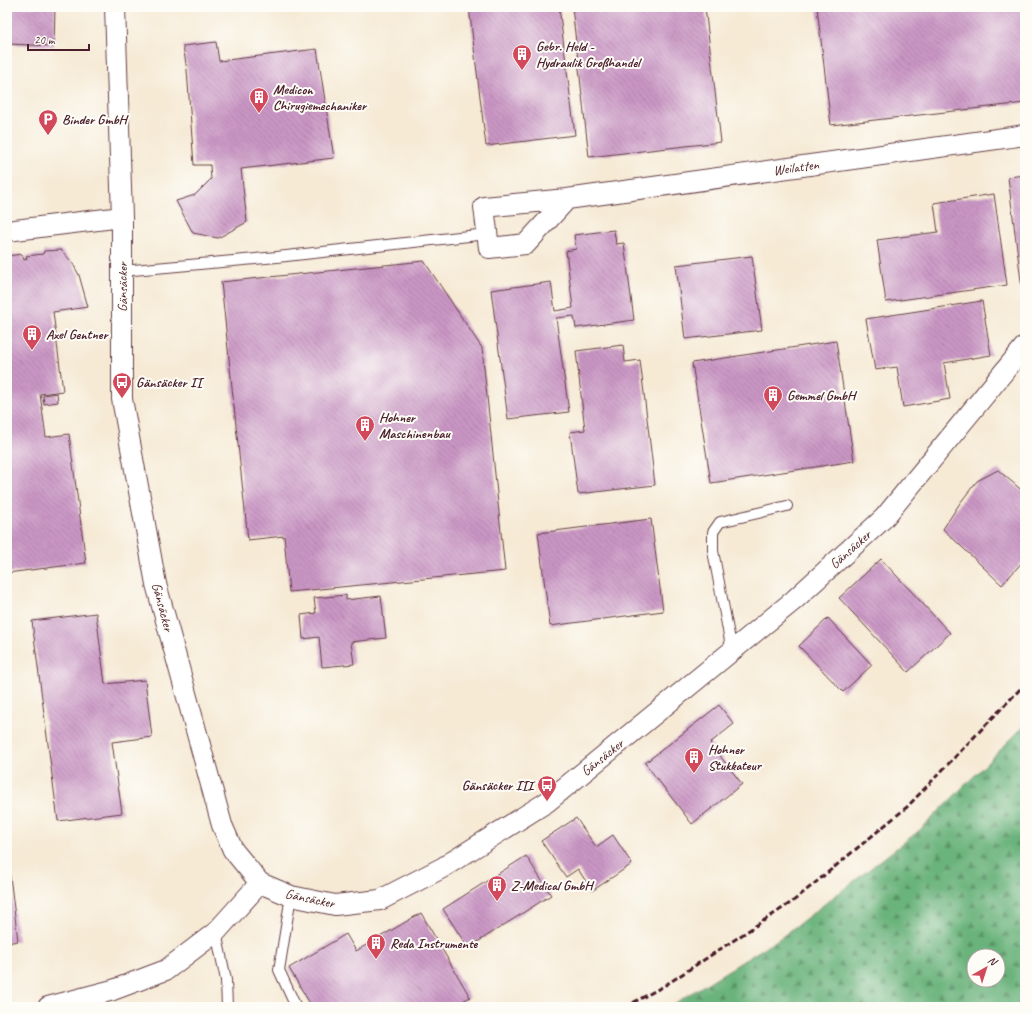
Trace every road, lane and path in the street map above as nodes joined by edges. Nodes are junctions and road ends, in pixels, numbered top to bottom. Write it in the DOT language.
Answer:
graph roads {
  1 [pos="114,7"];
  2 [pos="1025,134"];
  3 [pos="568,199"];
  4 [pos="122,217"];
  5 [pos="7,231"];
  6 [pos="487,234"];
  7 [pos="122,271"];
  8 [pos="1025,346"];
  9 [pos="787,506"];
  10 [pos="732,651"];
  11 [pos="260,883"];
  12 [pos="290,896"];
  13 [pos="216,932"];
  14 [pos="48,1007"];
  15 [pos="227,1007"];
  16 [pos="296,1007"];
  1 -- 4 [label="street, Gänsäcker"];
  2 -- 3 [label="street, Weilatten"];
  3 -- 6 [label="street, Weilatten"];
  3 -- 6 [label="street, Weilatten"];
  4 -- 5 [label="street"];
  4 -- 7 [label="street, Gänsäcker"];
  6 -- 7 [label="lane"];
  7 -- 11 [label="street, Gänsäcker"];
  8 -- 10 [label="street, Gänsäcker"];
  9 -- 10 [label="lane"];
  10 -- 12 [label="street, Gänsäcker"];
  11 -- 12 [label="street, Gänsäcker"];
  11 -- 13 [label="street"];
  12 -- 16 [label="lane"];
  13 -- 14 [label="street"];
  13 -- 15 [label="lane"];
}
